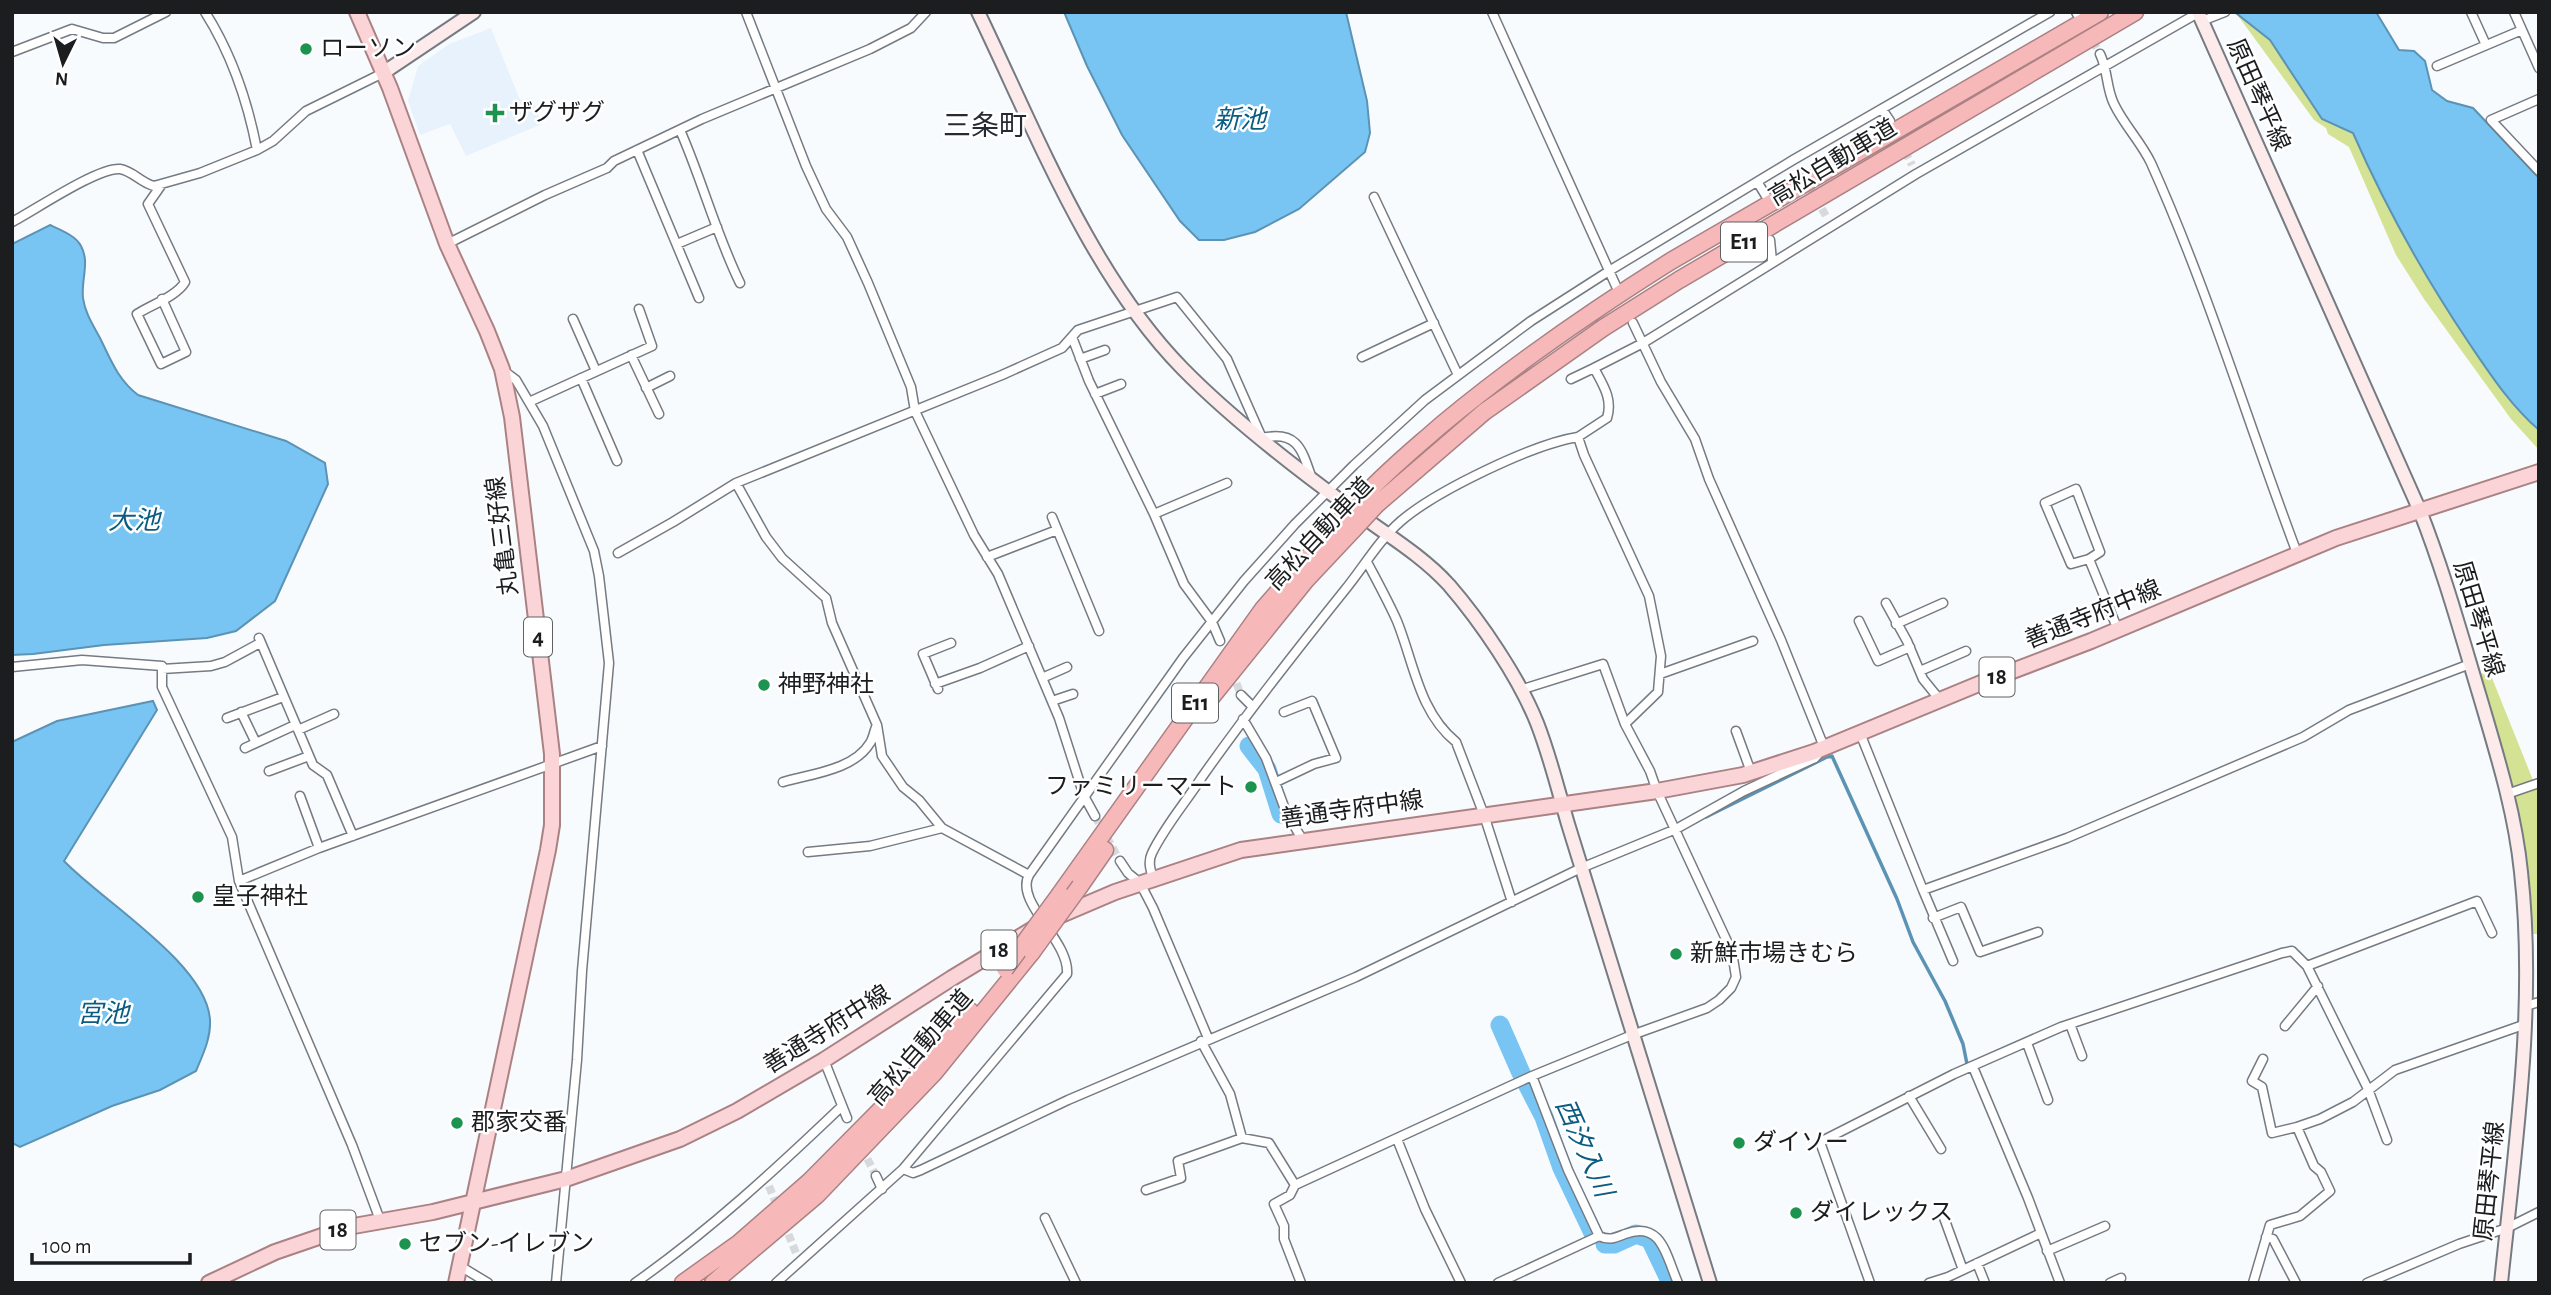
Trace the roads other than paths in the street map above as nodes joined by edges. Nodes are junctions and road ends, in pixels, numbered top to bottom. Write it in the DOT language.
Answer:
graph roads {
  1 [pos="166,12"];
  2 [pos="205,12"];
  3 [pos="357,12"];
  4 [pos="474,12"];
  5 [pos="746,12"];
  6 [pos="926,12"];
  7 [pos="978,12"];
  8 [pos="1492,12"];
  9 [pos="2050,12"];
  10 [pos="2100,12"];
  11 [pos="2135,12"];
  12 [pos="2225,12"];
  13 [pos="2471,12"];
  14 [pos="2514,12"];
  15 [pos="2199,16"];
  16 [pos="2522,30"];
  17 [pos="2486,45"];
  18 [pos="12,52"];
  19 [pos="2100,54"];
  20 [pos="2106,66"];
  21 [pos="2437,66"];
  22 [pos="2539,68"];
  23 [pos="383,73"];
  24 [pos="774,88"];
  25 [pos="2539,99"];
  26 [pos="1882,109"];
  27 [pos="1889,121"];
  28 [pos="680,130"];
  29 [pos="257,150"];
  30 [pos="637,150"];
  31 [pos="1912,165"];
  32 [pos="2539,171"];
  33 [pos="1916,173"];
  34 [pos="1758,183"];
  35 [pos="162,184"];
  36 [pos="1766,196"];
  37 [pos="1374,197"];
  38 [pos="1826,216"];
  39 [pos="12,222"];
  40 [pos="1832,224"];
  41 [pos="717,227"];
  42 [pos="734,240"];
  43 [pos="1770,240"];
  44 [pos="447,244"];
  45 [pos="677,244"];
  46 [pos="723,245"];
  47 [pos="1772,261"];
  48 [pos="1609,271"];
  49 [pos="740,282"];
  50 [pos="1616,286"];
  51 [pos="699,298"];
  52 [pos="162,299"];
  53 [pos="639,309"];
  54 [pos="1135,312"];
  55 [pos="573,318"];
  56 [pos="1434,323"];
  57 [pos="1633,323"];
  58 [pos="1072,337"];
  59 [pos="1643,343"];
  60 [pos="1105,350"];
  61 [pos="631,355"];
  62 [pos="1362,357"];
  63 [pos="1080,359"];
  64 [pos="502,369"];
  65 [pos="1594,369"];
  66 [pos="596,371"];
  67 [pos="1458,375"];
  68 [pos="670,376"];
  69 [pos="581,378"];
  70 [pos="1571,379"];
  71 [pos="1121,384"];
  72 [pos="646,387"];
  73 [pos="1095,394"];
  74 [pos="529,402"];
  75 [pos="915,411"];
  76 [pos="659,414"];
  77 [pos="604,429"];
  78 [pos="594,433"];
  79 [pos="1578,437"];
  80 [pos="1262,438"];
  81 [pos="617,461"];
  82 [pos="2539,472"];
  83 [pos="1312,479"];
  84 [pos="736,483"];
  85 [pos="1227,483"];
  86 [pos="1328,492"];
  87 [pos="1370,500"];
  88 [pos="2420,511"];
  89 [pos="1154,514"];
  90 [pos="1052,517"];
  91 [pos="1346,525"];
  92 [pos="1057,530"];
  93 [pos="1387,535"];
  94 [pos="618,553"];
  95 [pos="2297,553"];
  96 [pos="987,557"];
  97 [pos="2089,559"];
  98 [pos="1367,562"];
  99 [pos="1886,603"];
  100 [pos="1942,603"];
  101 [pos="1859,621"];
  102 [pos="1212,622"];
  103 [pos="1896,624"];
  104 [pos="1099,631"];
  105 [pos="2118,631"];
  106 [pos="1220,641"];
  107 [pos="1753,641"];
  108 [pos="951,643"];
  109 [pos="1029,646"];
  110 [pos="1910,647"];
  111 [pos="1966,651"];
  112 [pos="2470,664"];
  113 [pos="12,667"];
  114 [pos="1067,667"];
  115 [pos="162,668"];
  116 [pos="1920,671"];
  117 [pos="1660,674"];
  118 [pos="1042,678"];
  119 [pos="1520,690"];
  120 [pos="1073,694"];
  121 [pos="1241,695"];
  122 [pos="283,697"];
  123 [pos="1940,700"];
  124 [pos="1052,701"];
  125 [pos="1252,706"];
  126 [pos="241,712"];
  127 [pos="1284,712"];
  128 [pos="334,714"];
  129 [pos="227,718"];
  130 [pos="1242,719"];
  131 [pos="1625,723"];
  132 [pos="877,724"];
  133 [pos="296,727"];
  134 [pos="1735,731"];
  135 [pos="1860,733"];
  136 [pos="256,743"];
  137 [pos="602,746"];
  138 [pos="1824,747"];
  139 [pos="245,748"];
  140 [pos="309,756"];
  141 [pos="552,765"];
  142 [pos="269,771"];
  143 [pos="1751,772"];
  144 [pos="783,782"];
  145 [pos="1276,782"];
  146 [pos="2539,783"];
  147 [pos="1657,792"];
  148 [pos="2507,794"];
  149 [pos="300,796"];
  150 [pos="1084,796"];
  151 [pos="1562,805"];
  152 [pos="1484,815"];
  153 [pos="1095,816"];
  154 [pos="942,828"];
  155 [pos="1676,829"];
  156 [pos="353,836"];
  157 [pos="1303,839"];
  158 [pos="319,848"];
  159 [pos="808,852"];
  160 [pos="1120,861"];
  161 [pos="1581,868"];
  162 [pos="1029,876"];
  163 [pos="239,881"];
  164 [pos="1146,881"];
  165 [pos="1923,890"];
  166 [pos="1512,902"];
  167 [pos="1933,918"];
  168 [pos="1045,923"];
  169 [pos="2038,932"];
  170 [pos="2492,933"];
  171 [pos="1953,961"];
  172 [pos="2307,966"];
  173 [pos="2318,986"];
  174 [pos="2532,1004"];
  175 [pos="2070,1024"];
  176 [pos="2526,1024"];
  177 [pos="2285,1026"];
  178 [pos="1632,1035"];
  179 [pos="1205,1040"];
  180 [pos="2027,1043"];
  181 [pos="2082,1056"];
  182 [pos="2263,1059"];
  183 [pos="824,1060"];
  184 [pos="1973,1067"];
  185 [pos="1532,1076"];
  186 [pos="2368,1089"];
  187 [pos="1909,1096"];
  188 [pos="2048,1100"];
  189 [pos="841,1107"];
  190 [pos="847,1118"];
  191 [pos="2297,1127"];
  192 [pos="1242,1138"];
  193 [pos="1397,1139"];
  194 [pos="2387,1140"];
  195 [pos="1941,1149"];
  196 [pos="903,1169"];
  197 [pos="876,1176"];
  198 [pos="565,1179"];
  199 [pos="1295,1185"];
  200 [pos="883,1189"];
  201 [pos="1146,1190"];
  202 [pos="474,1202"];
  203 [pos="2539,1212"];
  204 [pos="1943,1215"];
  205 [pos="1045,1217"];
  206 [pos="380,1220"];
  207 [pos="2105,1226"];
  208 [pos="2507,1228"];
  209 [pos="2040,1233"];
  210 [pos="1599,1236"];
  211 [pos="2266,1237"];
  212 [pos="2048,1251"];
  213 [pos="796,1253"];
  214 [pos="801,1261"];
  215 [pos="1977,1263"];
  216 [pos="460,1266"];
  217 [pos="1963,1270"];
  218 [pos="2121,1278"];
  219 [pos="209,1283"];
  220 [pos="456,1283"];
  221 [pos="488,1283"];
  222 [pos="556,1283"];
  223 [pos="635,1283"];
  224 [pos="683,1283"];
  225 [pos="713,1283"];
  226 [pos="776,1283"];
  227 [pos="1076,1283"];
  228 [pos="1301,1283"];
  229 [pos="1461,1283"];
  230 [pos="1498,1283"];
  231 [pos="1678,1283"];
  232 [pos="1710,1283"];
  233 [pos="1870,1283"];
  234 [pos="1929,1283"];
  235 [pos="1985,1283"];
  236 [pos="2060,1283"];
  237 [pos="2110,1283"];
  238 [pos="2253,1283"];
  239 [pos="2296,1283"];
  240 [pos="2367,1283"];
  241 [pos="2501,1283"];
  1 -- 18 [label="street"];
  2 -- 29 [label="street"];
  3 -- 23 [label="main road, 丸亀三好線 / 4"];
  4 -- 23 [label="street"];
  5 -- 24 [label="street"];
  6 -- 24 [label="street"];
  7 -- 54 [label="street"];
  8 -- 48 [label="street"];
  9 -- 26 [label="street"];
  10 -- 87 [label="highway, 高松自動車道 / E11"];
  11 -- 87 [label="highway, 高松自動車道 / E11"];
  12 -- 15 [label="street"];
  13 -- 17 [label="street"];
  14 -- 16 [label="street"];
  15 -- 20 [label="street"];
  15 -- 88 [label="street, 原田琴平線"];
  16 -- 17 [label="street"];
  16 -- 22 [label="street"];
  17 -- 21 [label="street"];
  19 -- 20 [label="street"];
  20 -- 33 [label="street"];
  20 -- 95 [label="street"];
  23 -- 29 [label="street"];
  23 -- 44 [label="main road, 丸亀三好線 / 4"];
  24 -- 28 [label="street"];
  24 -- 75 [label="street"];
  25 -- 32 [label="street"];
  26 -- 27 [label="street"];
  26 -- 34 [label="street"];
  28 -- 30 [label="street"];
  28 -- 41 [label="street"];
  29 -- 35 [label="street"];
  30 -- 44 [label="street"];
  30 -- 45 [label="street"];
  31 -- 33 [label="street"];
  33 -- 40 [label="street"];
  34 -- 36 [label="street"];
  34 -- 48 [label="street"];
  35 -- 39 [label="street"];
  35 -- 52 [label="street"];
  37 -- 56 [label="street"];
  38 -- 40 [label="street"];
  40 -- 47 [label="street"];
  41 -- 45 [label="street"];
  41 -- 46 [label="street"];
  42 -- 46 [label="street"];
  43 -- 47 [label="street"];
  44 -- 64 [label="main road, 丸亀三好線 / 4"];
  45 -- 51 [label="street"];
  46 -- 49 [label="street"];
  47 -- 59 [label="street"];
  48 -- 50 [label="street"];
  48 -- 67 [label="street"];
  52 -- 52 [label="street"];
  53 -- 61 [label="street"];
  54 -- 58 [label="street"];
  54 -- 80 [label="street"];
  54 -- 80 [label="street"];
  55 -- 66 [label="street"];
  56 -- 62 [label="street"];
  56 -- 67 [label="street"];
  57 -- 59 [label="street"];
  58 -- 63 [label="street"];
  58 -- 75 [label="street"];
  59 -- 65 [label="street"];
  59 -- 138 [label="street"];
  60 -- 63 [label="street"];
  61 -- 66 [label="street"];
  61 -- 72 [label="street"];
  63 -- 73 [label="street"];
  64 -- 74 [label="street"];
  64 -- 141 [label="main road, 丸亀三好線 / 4"];
  65 -- 70 [label="street"];
  65 -- 79 [label="street"];
  66 -- 69 [label="street"];
  67 -- 86 [label="street"];
  68 -- 72 [label="street"];
  69 -- 74 [label="street"];
  69 -- 77 [label="street"];
  71 -- 73 [label="street"];
  72 -- 76 [label="street"];
  73 -- 89 [label="street"];
  74 -- 137 [label="street"];
  75 -- 84 [label="street"];
  75 -- 96 [label="street"];
  77 -- 78 [label="street"];
  77 -- 81 [label="street"];
  79 -- 93 [label="street"];
  79 -- 117 [label="street"];
  80 -- 83 [label="street"];
  80 -- 83 [label="street"];
  82 -- 88 [label="main road, 善通寺府中線 / 18"];
  83 -- 86 [label="street"];
  84 -- 94 [label="street"];
  84 -- 132 [label="street"];
  85 -- 89 [label="street"];
  86 -- 93 [label="street"];
  86 -- 102 [label="street"];
  87 -- 91 [label="highway, 高松自動車道 / E11, bridge"];
  88 -- 95 [label="main road, 善通寺府中線 / 18"];
  88 -- 112 [label="street, 原田琴平線"];
  89 -- 102 [label="street"];
  90 -- 92 [label="street"];
  91 -- 224 [label="highway, 高松自動車道 / E11, bridge"];
  91 -- 225 [label="highway, 高松自動車道 / E11, bridge"];
  92 -- 96 [label="street"];
  92 -- 104 [label="street"];
  93 -- 98 [label="street"];
  93 -- 119 [label="street"];
  95 -- 105 [label="main road, 善通寺府中線 / 18"];
  96 -- 109 [label="street"];
  97 -- 97 [label="street"];
  97 -- 105 [label="street"];
  98 -- 125 [label="street"];
  98 -- 152 [label="street"];
  99 -- 103 [label="street"];
  100 -- 103 [label="street"];
  101 -- 110 [label="street"];
  102 -- 106 [label="street"];
  102 -- 150 [label="street"];
  103 -- 110 [label="street"];
  105 -- 123 [label="main road, 善通寺府中線 / 18"];
  107 -- 117 [label="street"];
  108 -- 109 [label="street"];
  109 -- 118 [label="street"];
  110 -- 116 [label="street"];
  111 -- 116 [label="street"];
  112 -- 148 [label="street, 原田琴平線"];
  112 -- 165 [label="street"];
  113 -- 115 [label="street"];
  114 -- 118 [label="street"];
  115 -- 122 [label="street"];
  115 -- 163 [label="street"];
  116 -- 123 [label="street"];
  117 -- 131 [label="street"];
  118 -- 124 [label="street"];
  119 -- 131 [label="street"];
  119 -- 151 [label="street"];
  120 -- 124 [label="street"];
  121 -- 125 [label="street"];
  122 -- 126 [label="street"];
  122 -- 133 [label="street"];
  123 -- 135 [label="main road, 善通寺府中線 / 18"];
  124 -- 150 [label="street"];
  125 -- 130 [label="street"];
  126 -- 129 [label="street"];
  126 -- 136 [label="street"];
  127 -- 145 [label="street"];
  128 -- 133 [label="street"];
  130 -- 145 [label="street"];
  130 -- 164 [label="street"];
  131 -- 147 [label="street"];
  132 -- 144 [label="street"];
  132 -- 154 [label="street"];
  133 -- 136 [label="street"];
  133 -- 140 [label="street"];
  134 -- 143 [label="street"];
  135 -- 138 [label="main road, 善通寺府中線 / 18"];
  135 -- 165 [label="street"];
  136 -- 139 [label="street"];
  137 -- 141 [label="street"];
  137 -- 198 [label="street"];
  138 -- 143 [label="main road, 善通寺府中線 / 18"];
  138 -- 155 [label="street"];
  140 -- 142 [label="street"];
  140 -- 156 [label="street"];
  141 -- 156 [label="street"];
  141 -- 202 [label="main road, 丸亀三好線 / 4"];
  143 -- 147 [label="main road, 善通寺府中線 / 18"];
  145 -- 157 [label="street"];
  146 -- 148 [label="street"];
  147 -- 151 [label="main road, 善通寺府中線 / 18"];
  147 -- 155 [label="street"];
  148 -- 174 [label="street, 原田琴平線"];
  149 -- 158 [label="street"];
  150 -- 153 [label="street"];
  150 -- 162 [label="street"];
  151 -- 152 [label="main road, 善通寺府中線 / 18"];
  151 -- 161 [label="street"];
  152 -- 157 [label="main road, 善通寺府中線 / 18"];
  152 -- 166 [label="street"];
  154 -- 159 [label="street"];
  154 -- 162 [label="street"];
  155 -- 161 [label="street"];
  155 -- 178 [label="street"];
  156 -- 158 [label="street"];
  157 -- 164 [label="main road, 善通寺府中線 / 18"];
  158 -- 163 [label="street"];
  160 -- 164 [label="street"];
  161 -- 166 [label="street"];
  161 -- 178 [label="street"];
  162 -- 168 [label="street"];
  163 -- 206 [label="street"];
  164 -- 168 [label="main road, 善通寺府中線 / 18"];
  164 -- 179 [label="street"];
  165 -- 167 [label="street"];
  166 -- 179 [label="street"];
  167 -- 169 [label="street"];
  167 -- 171 [label="street"];
  168 -- 183 [label="main road, 善通寺府中線 / 18"];
  168 -- 196 [label="street"];
  170 -- 172 [label="street"];
  172 -- 173 [label="street"];
  172 -- 175 [label="street"];
  173 -- 177 [label="street"];
  173 -- 186 [label="street"];
  174 -- 176 [label="street, 原田琴平線"];
  175 -- 180 [label="street"];
  175 -- 181 [label="street"];
  176 -- 186 [label="street"];
  176 -- 208 [label="street, 原田琴平線"];
  178 -- 185 [label="street"];
  178 -- 232 [label="street"];
  179 -- 192 [label="street"];
  179 -- 196 [label="street"];
  180 -- 184 [label="street"];
  180 -- 188 [label="street"];
  182 -- 191 [label="street"];
  183 -- 189 [label="street"];
  183 -- 198 [label="main road, 善通寺府中線 / 18"];
  184 -- 187 [label="street"];
  184 -- 209 [label="street"];
  185 -- 193 [label="street"];
  185 -- 210 [label="street"];
  186 -- 191 [label="street"];
  186 -- 194 [label="street"];
  187 -- 195 [label="street"];
  187 -- 233 [label="street"];
  189 -- 190 [label="street"];
  189 -- 223 [label="street"];
  191 -- 211 [label="street"];
  192 -- 199 [label="street"];
  192 -- 201 [label="street"];
  193 -- 199 [label="street"];
  193 -- 229 [label="street"];
  196 -- 200 [label="street"];
  197 -- 200 [label="street"];
  198 -- 202 [label="main road, 善通寺府中線 / 18"];
  198 -- 222 [label="street"];
  199 -- 228 [label="street"];
  200 -- 214 [label="street"];
  202 -- 206 [label="main road, 善通寺府中線 / 18"];
  202 -- 216 [label="main road, 丸亀三好線 / 4"];
  203 -- 208 [label="street"];
  204 -- 217 [label="street"];
  205 -- 227 [label="street"];
  206 -- 219 [label="main road, 善通寺府中線 / 18"];
  207 -- 212 [label="street"];
  208 -- 240 [label="street"];
  208 -- 241 [label="street, 原田琴平線"];
  209 -- 212 [label="street"];
  209 -- 215 [label="street"];
  210 -- 230 [label="street"];
  210 -- 231 [label="street"];
  211 -- 238 [label="street"];
  211 -- 239 [label="street"];
  212 -- 236 [label="street"];
  213 -- 214 [label="street"];
  214 -- 226 [label="street"];
  215 -- 217 [label="street"];
  215 -- 235 [label="street"];
  216 -- 220 [label="main road, 丸亀三好線 / 4"];
  216 -- 221 [label="street"];
  217 -- 234 [label="street"];
  218 -- 237 [label="street"];
}
